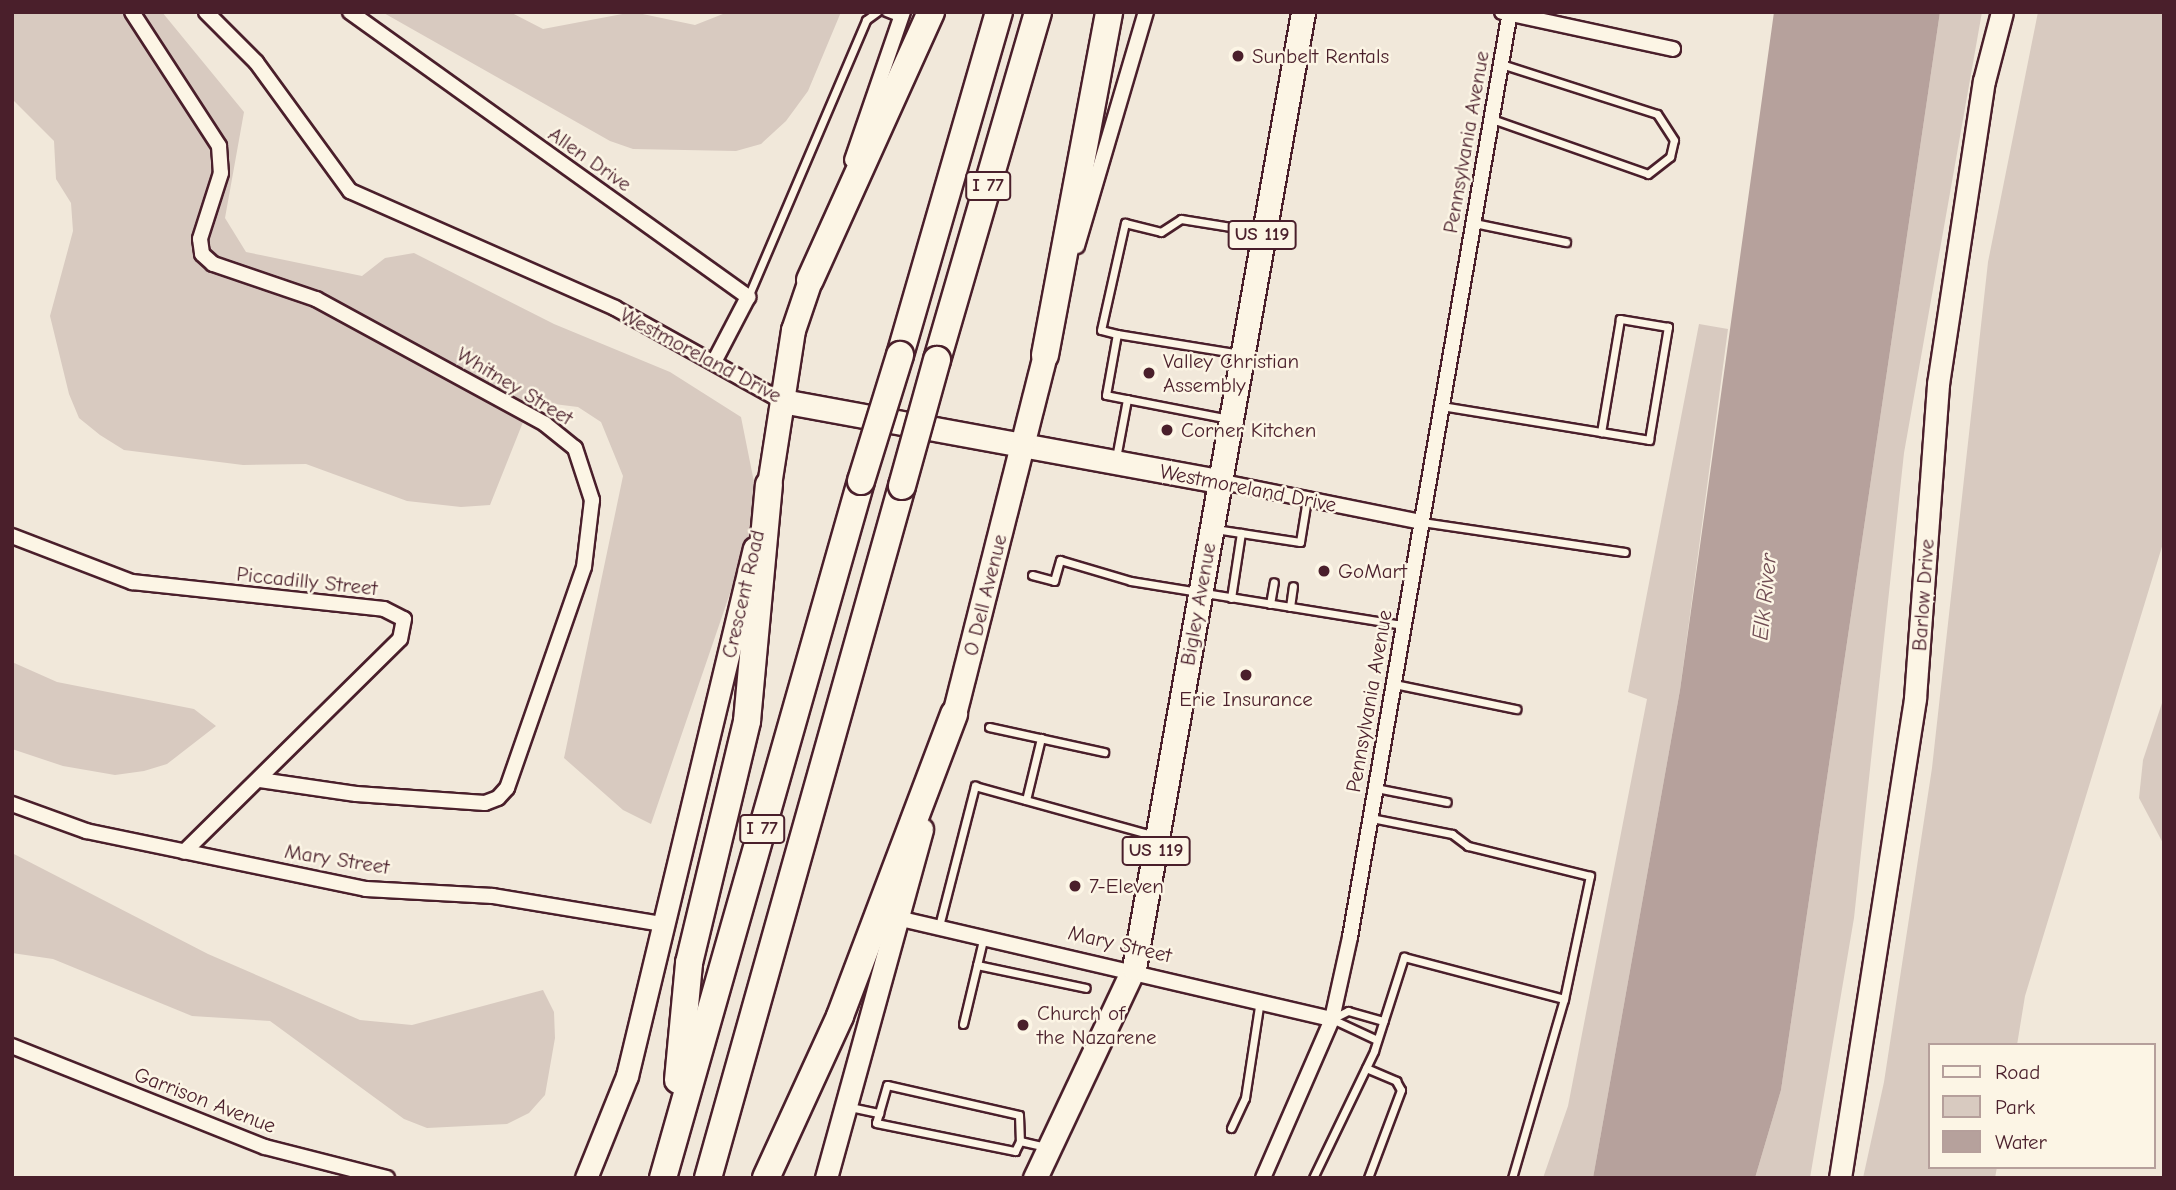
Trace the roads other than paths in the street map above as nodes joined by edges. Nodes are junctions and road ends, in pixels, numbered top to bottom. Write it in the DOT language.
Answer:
graph roads {
  1 [pos="132,12"];
  2 [pos="206,12"];
  3 [pos="350,12"];
  4 [pos="877,12"];
  5 [pos="886,12"];
  6 [pos="931,12"];
  7 [pos="999,12"];
  8 [pos="1038,12"];
  9 [pos="1109,12"];
  10 [pos="1146,12"];
  11 [pos="1303,12"];
  12 [pos="2002,12"];
  13 [pos="1507,13"];
  14 [pos="902,15"];
  15 [pos="1674,49"];
  16 [pos="1501,64"];
  17 [pos="1491,119"];
  18 [pos="1474,222"];
  19 [pos="1262,232"];
  20 [pos="1566,242"];
  21 [pos="810,280"];
  22 [pos="748,297"];
  23 [pos="1116,334"];
  24 [pos="1241,354"];
  25 [pos="1045,355"];
  26 [pos="714,362"];
  27 [pos="1127,399"];
  28 [pos="782,401"];
  29 [pos="1442,406"];
  30 [pos="1230,419"];
  31 [pos="1601,432"];
  32 [pos="1023,445"];
  33 [pos="1116,462"];
  34 [pos="1219,481"];
  35 [pos="769,485"];
  36 [pos="1307,499"];
  37 [pos="1422,522"];
  38 [pos="1211,528"];
  39 [pos="1241,533"];
  40 [pos="12,536"];
  41 [pos="1280,539"];
  42 [pos="1300,542"];
  43 [pos="1279,549"];
  44 [pos="1298,552"];
  45 [pos="1625,552"];
  46 [pos="1032,575"];
  47 [pos="1274,582"];
  48 [pos="1293,586"];
  49 [pos="1200,593"];
  50 [pos="1231,598"];
  51 [pos="1270,604"];
  52 [pos="1290,607"];
  53 [pos="1404,625"];
  54 [pos="1394,684"];
  55 [pos="1516,709"];
  56 [pos="954,714"];
  57 [pos="989,727"];
  58 [pos="1041,738"];
  59 [pos="1104,752"];
  60 [pos="260,780"];
  61 [pos="1376,788"];
  62 [pos="1026,800"];
  63 [pos="1447,802"];
  64 [pos="12,804"];
  65 [pos="1370,818"];
  66 [pos="1159,837"];
  67 [pos="184,852"];
  68 [pos="897,918"];
  69 [pos="662,924"];
  70 [pos="939,926"];
  71 [pos="985,936"];
  72 [pos="977,965"];
  73 [pos="1133,968"];
  74 [pos="1086,988"];
  75 [pos="1564,999"];
  76 [pos="1261,1000"];
  77 [pos="1332,1019"];
  78 [pos="1384,1021"];
  79 [pos="963,1024"];
  80 [pos="1377,1041"];
  81 [pos="12,1046"];
  82 [pos="1366,1068"];
  83 [pos="845,1106"];
  84 [pos="879,1113"];
  85 [pos="1231,1128"];
  86 [pos="1020,1141"];
  87 [pos="671,1148"];
  88 [pos="1050,1148"];
  89 [pos="387,1178"];
  90 [pos="586,1178"];
  91 [pos="663,1178"];
  92 [pos="708,1178"];
  93 [pos="766,1178"];
  94 [pos="826,1178"];
  95 [pos="1035,1178"];
  96 [pos="1263,1178"];
  97 [pos="1313,1178"];
  98 [pos="1368,1178"];
  99 [pos="1512,1178"];
  100 [pos="1840,1178"];
  1 -- 60 [label="street, Whitney Street"];
  2 -- 26 [label="street, Westmoreland Drive"];
  3 -- 22 [label="street, Allen Drive"];
  4 -- 22 [label="lane"];
  5 -- 14 [label="lane"];
  6 -- 21 [label="highway"];
  7 -- 87 [label="highway, I 77, bridge"];
  8 -- 92 [label="highway, I 77, bridge"];
  9 -- 25 [label="highway"];
  10 -- 25 [label="street, O Dell Avenue"];
  11 -- 19 [label="main road, Bigley Avenue / US 119"];
  12 -- 100 [label="street, Barlow Drive"];
  13 -- 15 [label="street"];
  13 -- 16 [label="street, Pennsylvania Avenue"];
  14 -- 21 [label="street, Crescent Road"];
  16 -- 17 [label="street, Pennsylvania Avenue"];
  16 -- 17 [label="lane"];
  17 -- 18 [label="street, Pennsylvania Avenue"];
  18 -- 20 [label="lane"];
  18 -- 29 [label="street, Pennsylvania Avenue"];
  19 -- 23 [label="lane"];
  19 -- 24 [label="main road, Bigley Avenue / US 119"];
  21 -- 28 [label="main road, Crescent Road"];
  22 -- 26 [label="street"];
  23 -- 24 [label="lane"];
  23 -- 27 [label="lane"];
  24 -- 30 [label="main road, Bigley Avenue / US 119"];
  25 -- 32 [label="main road, O Dell Avenue"];
  26 -- 28 [label="street, Westmoreland Drive"];
  27 -- 30 [label="lane"];
  27 -- 33 [label="lane"];
  28 -- 32 [label="main road, Westmoreland Drive"];
  28 -- 35 [label="main road, Crescent Road"];
  29 -- 31 [label="lane"];
  29 -- 37 [label="street, Pennsylvania Avenue"];
  30 -- 34 [label="main road, Bigley Avenue / US 119"];
  31 -- 31 [label="lane"];
  32 -- 33 [label="main road, Westmoreland Drive"];
  32 -- 56 [label="main road, O Dell Avenue"];
  33 -- 34 [label="main road, Westmoreland Drive"];
  34 -- 36 [label="street, Westmoreland Drive"];
  34 -- 38 [label="main road, Bigley Avenue / US 119"];
  35 -- 69 [label="street, Crescent Road"];
  35 -- 87 [label="highway"];
  36 -- 37 [label="street, Westmoreland Drive"];
  36 -- 42 [label="lane"];
  37 -- 45 [label="lane"];
  37 -- 53 [label="street, Pennsylvania Avenue"];
  38 -- 39 [label="lane"];
  38 -- 49 [label="main road, Bigley Avenue / US 119"];
  39 -- 41 [label="lane"];
  39 -- 50 [label="lane"];
  40 -- 60 [label="street, Piccadilly Street"];
  41 -- 42 [label="lane"];
  41 -- 43 [label="lane"];
  42 -- 44 [label="lane"];
  46 -- 49 [label="lane"];
  47 -- 51 [label="lane"];
  48 -- 52 [label="lane"];
  49 -- 50 [label="lane"];
  49 -- 66 [label="main road, Bigley Avenue / US 119"];
  50 -- 51 [label="lane"];
  51 -- 52 [label="lane"];
  52 -- 53 [label="lane"];
  53 -- 54 [label="street, Pennsylvania Avenue"];
  54 -- 55 [label="lane"];
  54 -- 61 [label="street, Pennsylvania Avenue"];
  56 -- 68 [label="street, O Dell Avenue"];
  56 -- 93 [label="highway"];
  57 -- 58 [label="lane"];
  58 -- 59 [label="lane"];
  58 -- 62 [label="lane"];
  60 -- 67 [label="street, Piccadilly Street"];
  61 -- 63 [label="lane"];
  61 -- 65 [label="street, Pennsylvania Avenue"];
  62 -- 66 [label="lane"];
  62 -- 70 [label="lane"];
  64 -- 67 [label="street, Mary Street"];
  65 -- 75 [label="lane"];
  65 -- 77 [label="street, Pennsylvania Avenue"];
  66 -- 73 [label="main road, Bigley Avenue / US 119"];
  67 -- 69 [label="street, Mary Street"];
  68 -- 70 [label="street, Mary Street"];
  68 -- 83 [label="street, O Dell Avenue"];
  69 -- 90 [label="street, Crescent Road"];
  70 -- 71 [label="street, Mary Street"];
  71 -- 72 [label="lane"];
  71 -- 73 [label="street, Mary Street"];
  72 -- 74 [label="lane"];
  72 -- 79 [label="lane"];
  73 -- 76 [label="street, Mary Street"];
  73 -- 88 [label="main road, Bigley Avenue / US 119"];
  75 -- 78 [label="lane"];
  75 -- 99 [label="lane"];
  76 -- 77 [label="street, Mary Street"];
  76 -- 85 [label="lane"];
  77 -- 78 [label="lane"];
  77 -- 80 [label="lane"];
  77 -- 96 [label="street, Pennsylvania Avenue"];
  78 -- 80 [label="lane"];
  80 -- 82 [label="lane"];
  81 -- 89 [label="street, Garrison Avenue"];
  82 -- 97 [label="lane"];
  82 -- 98 [label="lane"];
  83 -- 84 [label="lane"];
  83 -- 94 [label="street, O Dell Avenue"];
  84 -- 86 [label="lane"];
  84 -- 86 [label="lane"];
  86 -- 88 [label="lane"];
  87 -- 91 [label="highway, I 77"];
  88 -- 95 [label="main road, Bigley Avenue / US 119"];
}
